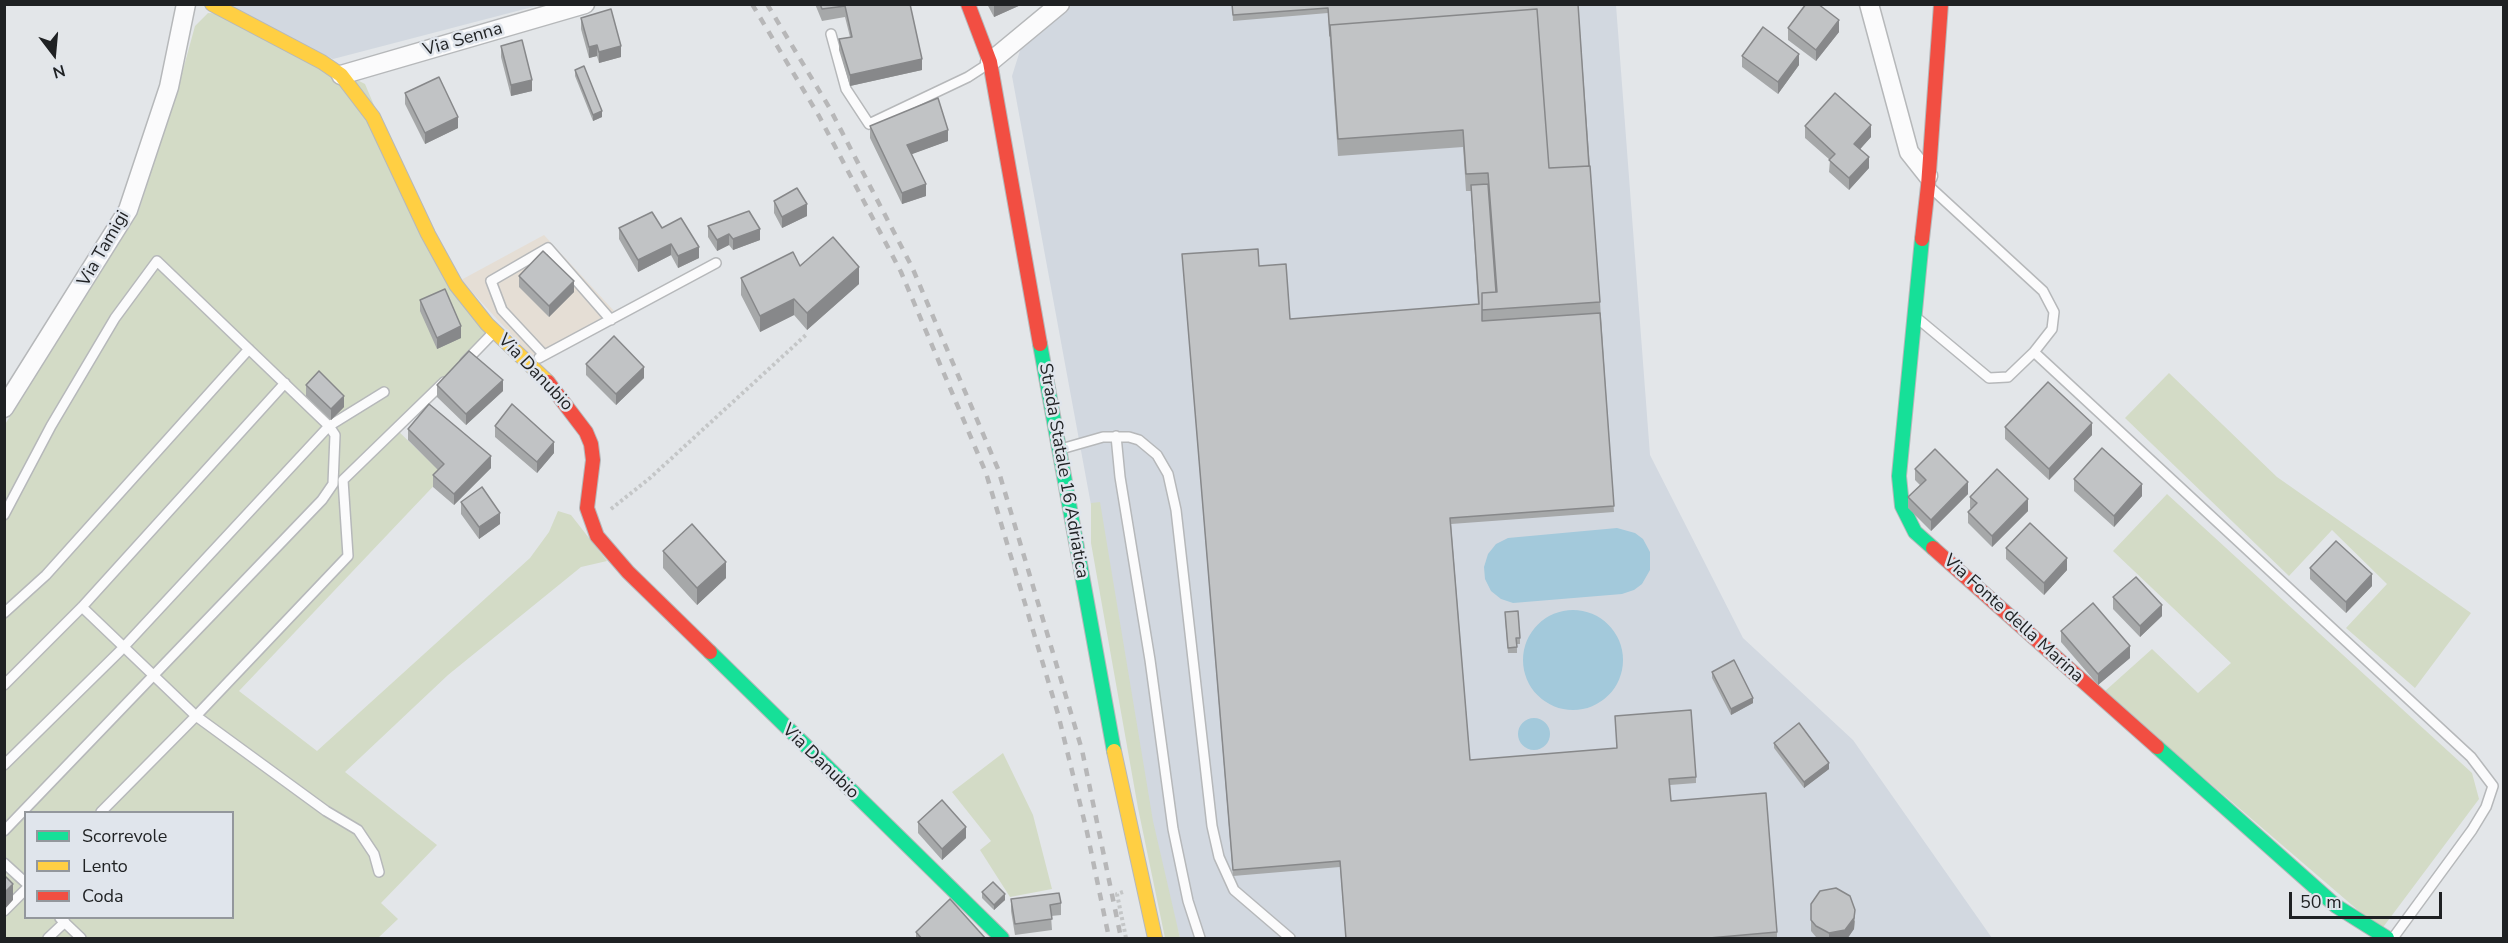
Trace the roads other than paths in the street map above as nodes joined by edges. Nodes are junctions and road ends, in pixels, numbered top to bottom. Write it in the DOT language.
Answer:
graph roads {
  1 [pos="186,4"];
  2 [pos="212,4"];
  3 [pos="585,4"];
  4 [pos="969,4"];
  5 [pos="1060,4"];
  6 [pos="1869,4"];
  7 [pos="1941,4"];
  8 [pos="831,34"];
  9 [pos="990,63"];
  10 [pos="341,75"];
  11 [pos="1928,181"];
  12 [pos="716,263"];
  13 [pos="1913,315"];
  14 [pos="611,320"];
  15 [pos="495,331"];
  16 [pos="249,349"];
  17 [pos="2034,352"];
  18 [pos="544,355"];
  19 [pos="529,363"];
  20 [pos="285,383"];
  21 [pos="384,392"];
  22 [pos="4,408"];
  23 [pos="329,426"];
  24 [pos="1116,436"];
  25 [pos="1059,450"];
  26 [pos="4,515"];
  27 [pos="82,607"];
  28 [pos="4,614"];
  29 [pos="124,647"];
  30 [pos="154,676"];
  31 [pos="4,685"];
  32 [pos="196,716"];
  33 [pos="4,765"];
  34 [pos="103,811"];
  35 [pos="4,831"];
  36 [pos="4,863"];
  37 [pos="379,872"];
  38 [pos="24,881"];
  39 [pos="24,891"];
  40 [pos="4,911"];
  41 [pos="62,920"];
  42 [pos="48,939"];
  43 [pos="81,939"];
  44 [pos="1002,939"];
  45 [pos="1155,939"];
  46 [pos="1200,939"];
  47 [pos="1290,939"];
  48 [pos="2387,939"];
  49 [pos="2393,939"];
  1 -- 22 [label="street, Via Tamigi"];
  2 -- 10 [label="street, Via Danubio"];
  3 -- 10 [label="street, Via Senna"];
  4 -- 9 [label="street, Strada Statale 16 Adriatica"];
  5 -- 9 [label="street"];
  6 -- 11 [label="street"];
  7 -- 11 [label="street, Via Fonte della Marina"];
  8 -- 9 [label="lane"];
  9 -- 25 [label="street, Strada Statale 16 Adriatica"];
  10 -- 15 [label="street, Via Danubio"];
  11 -- 13 [label="street, Via Fonte della Marina"];
  11 -- 17 [label="lane"];
  12 -- 14 [label="lane"];
  13 -- 17 [label="lane"];
  13 -- 48 [label="street, Via Fonte della Marina"];
  14 -- 18 [label="lane"];
  14 -- 18 [label="lane"];
  15 -- 19 [label="street, Via Danubio"];
  15 -- 32 [label="lane"];
  16 -- 20 [label="lane"];
  16 -- 26 [label="lane"];
  16 -- 28 [label="lane"];
  17 -- 49 [label="lane"];
  18 -- 19 [label="lane"];
  19 -- 44 [label="street, Via Danubio"];
  20 -- 23 [label="lane"];
  20 -- 27 [label="lane"];
  21 -- 23 [label="lane"];
  23 -- 29 [label="lane"];
  23 -- 30 [label="lane"];
  24 -- 25 [label="lane"];
  24 -- 46 [label="lane"];
  24 -- 47 [label="lane"];
  25 -- 45 [label="street, Strada Statale 16 Adriatica"];
  27 -- 29 [label="lane"];
  27 -- 31 [label="lane"];
  29 -- 30 [label="lane"];
  29 -- 33 [label="lane"];
  30 -- 32 [label="lane"];
  30 -- 35 [label="lane"];
  32 -- 34 [label="lane"];
  32 -- 37 [label="lane"];
  36 -- 38 [label="lane"];
  39 -- 40 [label="lane"];
  41 -- 42 [label="lane"];
  41 -- 43 [label="lane"];
}
